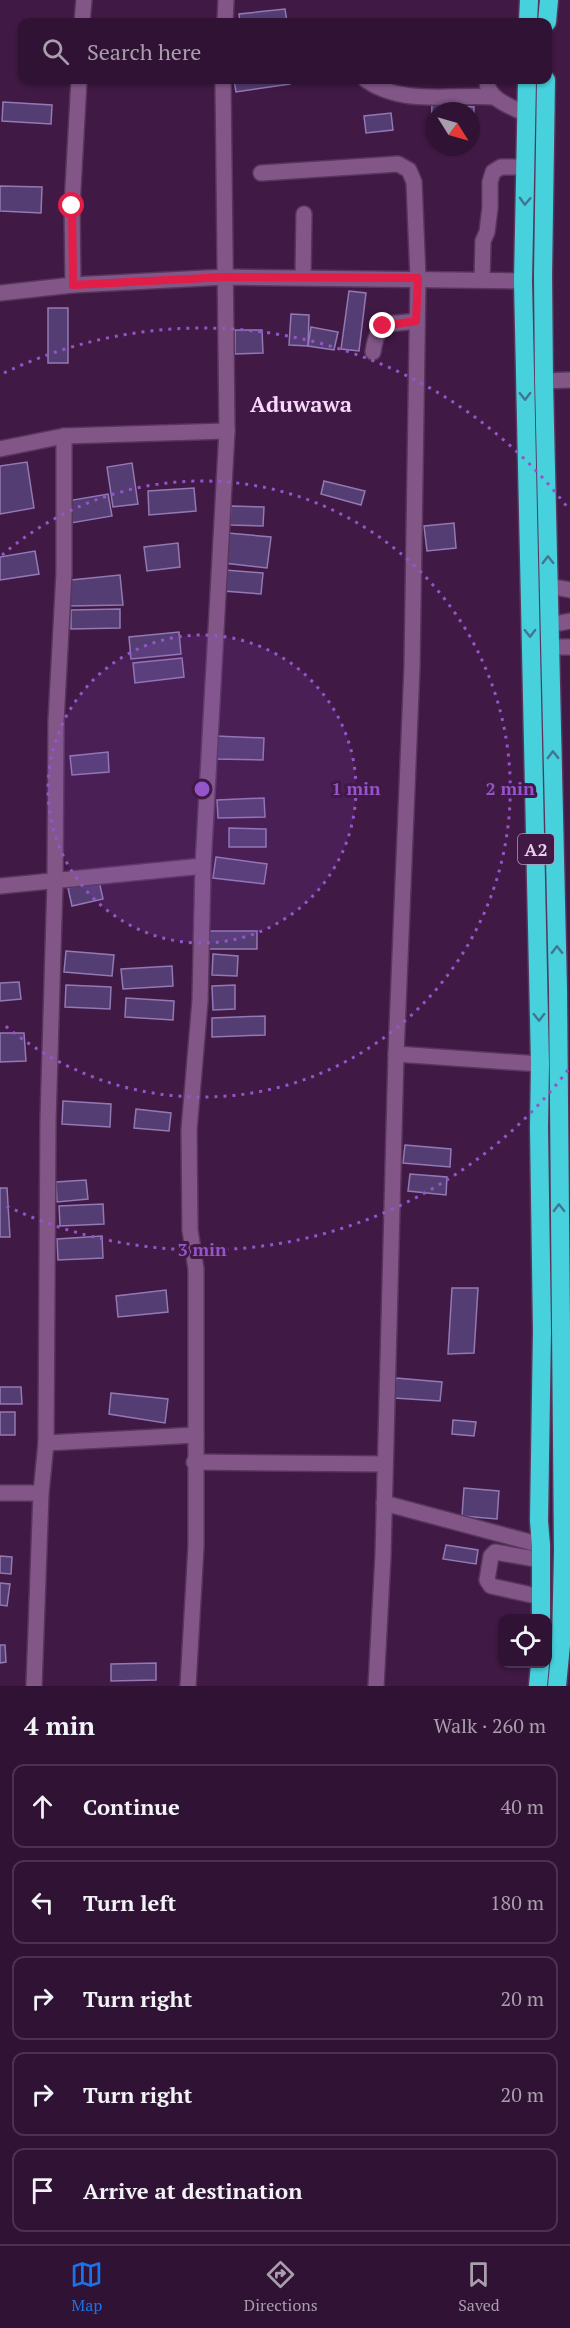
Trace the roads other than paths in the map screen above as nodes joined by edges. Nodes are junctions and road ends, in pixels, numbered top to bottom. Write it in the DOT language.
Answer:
graph roads {
  1 [pos="84,0"];
  2 [pos="226,0"];
  3 [pos="530,0"];
  4 [pos="549,0"];
  5 [pos="82,18"];
  6 [pos="225,18"];
  7 [pos="528,18"];
  8 [pos="547,18"];
  9 [pos="79,84"];
  10 [pos="224,84"];
  11 [pos="372,84"];
  12 [pos="486,84"];
  13 [pos="526,84"];
  14 [pos="546,84"];
  15 [pos="493,97"];
  16 [pos="526,114"];
  17 [pos="526,167"];
  18 [pos="261,173"];
  19 [pos="304,214"];
  20 [pos="225,277"];
  21 [pos="303,277"];
  22 [pos="418,278"];
  23 [pos="482,280"];
  24 [pos="523,281"];
  25 [pos="73,285"];
  26 [pos="0,293"];
  27 [pos="416,321"];
  28 [pos="373,352"];
  29 [pos="570,380"];
  30 [pos="544,381"];
  31 [pos="227,431"];
  32 [pos="64,436"];
  33 [pos="0,449"];
  34 [pos="549,586"];
  35 [pos="570,590"];
  36 [pos="570,621"];
  37 [pos="549,625"];
  38 [pos="550,647"];
  39 [pos="570,647"];
  40 [pos="202,866"];
  41 [pos="55,882"];
  42 [pos="0,886"];
  43 [pos="564,988"];
  44 [pos="396,1054"];
  45 [pos="540,1064"];
  46 [pos="564,1125"];
  47 [pos="566,1375"];
  48 [pos="196,1435"];
  49 [pos="46,1443"];
  50 [pos="194,1462"];
  51 [pos="385,1464"];
  52 [pos="0,1493"];
  53 [pos="41,1493"];
  54 [pos="384,1503"];
  55 [pos="539,1521"];
  56 [pos="566,1522"];
  57 [pos="541,1552"];
  58 [pos="541,1597"];
  59 [pos="541,1614"];
  60 [pos="540,1668"];
  61 [pos="34,1686"];
  62 [pos="188,1686"];
  63 [pos="376,1686"];
  64 [pos="538,1686"];
  65 [pos="557,1686"];
  1 -- 5 [label="street"];
  2 -- 6 [label="street"];
  3 -- 7 [label="highway"];
  4 -- 8 [label="highway"];
  9 -- 25 [label="street"];
  10 -- 20 [label="street"];
  11 -- 15 [label="street"];
  12 -- 15 [label="street"];
  13 -- 16 [label="highway, A2"];
  14 -- 30 [label="highway, A2"];
  15 -- 16 [label="street"];
  16 -- 17 [label="highway, A2"];
  17 -- 23 [label="street"];
  17 -- 24 [label="highway, A2, one-way"];
  18 -- 22 [label="street"];
  19 -- 21 [label="street"];
  20 -- 21 [label="street"];
  20 -- 25 [label="street"];
  20 -- 31 [label="street"];
  21 -- 22 [label="street"];
  22 -- 23 [label="street"];
  22 -- 27 [label="street"];
  23 -- 24 [label="street"];
  24 -- 45 [label="highway, A2, one-way"];
  25 -- 26 [label="street"];
  27 -- 28 [label="street"];
  27 -- 44 [label="street"];
  29 -- 30 [label="street"];
  34 -- 30 [label="highway, A2, one-way"];
  31 -- 32 [label="street"];
  31 -- 40 [label="street"];
  32 -- 33 [label="street"];
  32 -- 41 [label="street"];
  34 -- 35 [label="street"];
  34 -- 37 [label="highway, A2"];
  36 -- 37 [label="street"];
  37 -- 38 [label="highway, A2"];
  38 -- 39 [label="street"];
  43 -- 38 [label="highway, A2, one-way"];
  40 -- 41 [label="street"];
  40 -- 48 [label="street"];
  41 -- 42 [label="street"];
  41 -- 49 [label="street"];
  43 -- 46 [label="highway, A2"];
  44 -- 45 [label="street"];
  44 -- 51 [label="street"];
  45 -- 55 [label="highway, A2"];
  47 -- 46 [label="highway, A2, one-way"];
  47 -- 56 [label="highway, A2"];
  48 -- 49 [label="street"];
  48 -- 50 [label="street"];
  49 -- 53 [label="street"];
  50 -- 51 [label="street"];
  50 -- 62 [label="street"];
  51 -- 54 [label="street"];
  52 -- 53 [label="street"];
  53 -- 61 [label="street"];
  54 -- 57 [label="street"];
  54 -- 63 [label="street"];
  55 -- 56 [label="street"];
  55 -- 57 [label="highway, A2"];
  56 -- 65 [label="highway, A2"];
  57 -- 58 [label="highway, A2"];
  57 -- 58 [label="street"];
  58 -- 59 [label="highway, A2"];
  60 -- 64 [label="highway"];
}
